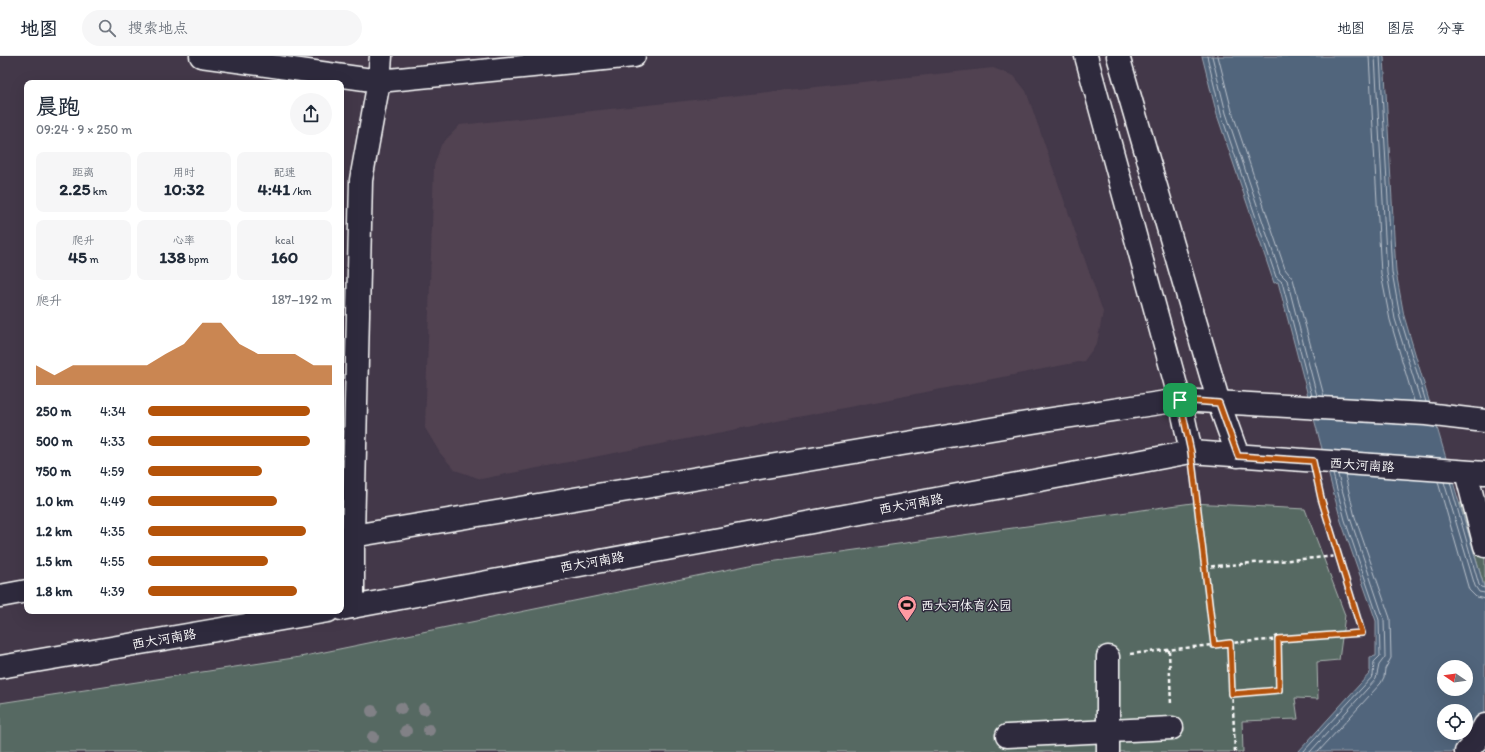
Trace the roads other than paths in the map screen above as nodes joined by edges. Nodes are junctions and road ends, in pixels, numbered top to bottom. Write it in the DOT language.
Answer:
graph roads {
  1 [pos="201,56"];
  2 [pos="381,56"];
  3 [pos="634,56"];
  4 [pos="1086,56"];
  5 [pos="1118,56"];
  6 [pos="379,81"];
  7 [pos="1180,400"];
  8 [pos="1219,403"];
  9 [pos="1485,421"];
  10 [pos="1191,452"];
  11 [pos="1238,456"];
  12 [pos="1475,472"];
  13 [pos="347,537"];
  14 [pos="1485,546"];
  15 [pos="24,592"];
  16 [pos="0,596"];
  17 [pos="347,608"];
  18 [pos="310,614"];
  19 [pos="1108,657"];
  20 [pos="0,667"];
  21 [pos="1485,725"];
  22 [pos="1172,728"];
  23 [pos="1008,736"];
  24 [pos="1108,742"];
  25 [pos="1466,752"];
  1 -- 6 [label="street"];
  2 -- 6 [label="street"];
  3 -- 6 [label="street"];
  4 -- 7 [label="street"];
  5 -- 8 [label="street"];
  6 -- 13 [label="street"];
  7 -- 8 [label="street"];
  7 -- 10 [label="street"];
  7 -- 13 [label="street"];
  8 -- 9 [label="street"];
  8 -- 11 [label="street"];
  10 -- 11 [label="street, 西大河南路"];
  10 -- 17 [label="street, 西大河南路"];
  11 -- 12 [label="street, 西大河南路"];
  12 -- 14 [label="street"];
  13 -- 17 [label="street"];
  15 -- 16 [label="street"];
  18 -- 20 [label="street, 西大河南路"];
  19 -- 24 [label="street"];
  21 -- 25 [label="street"];
  22 -- 24 [label="street"];
  23 -- 24 [label="street"];
}
